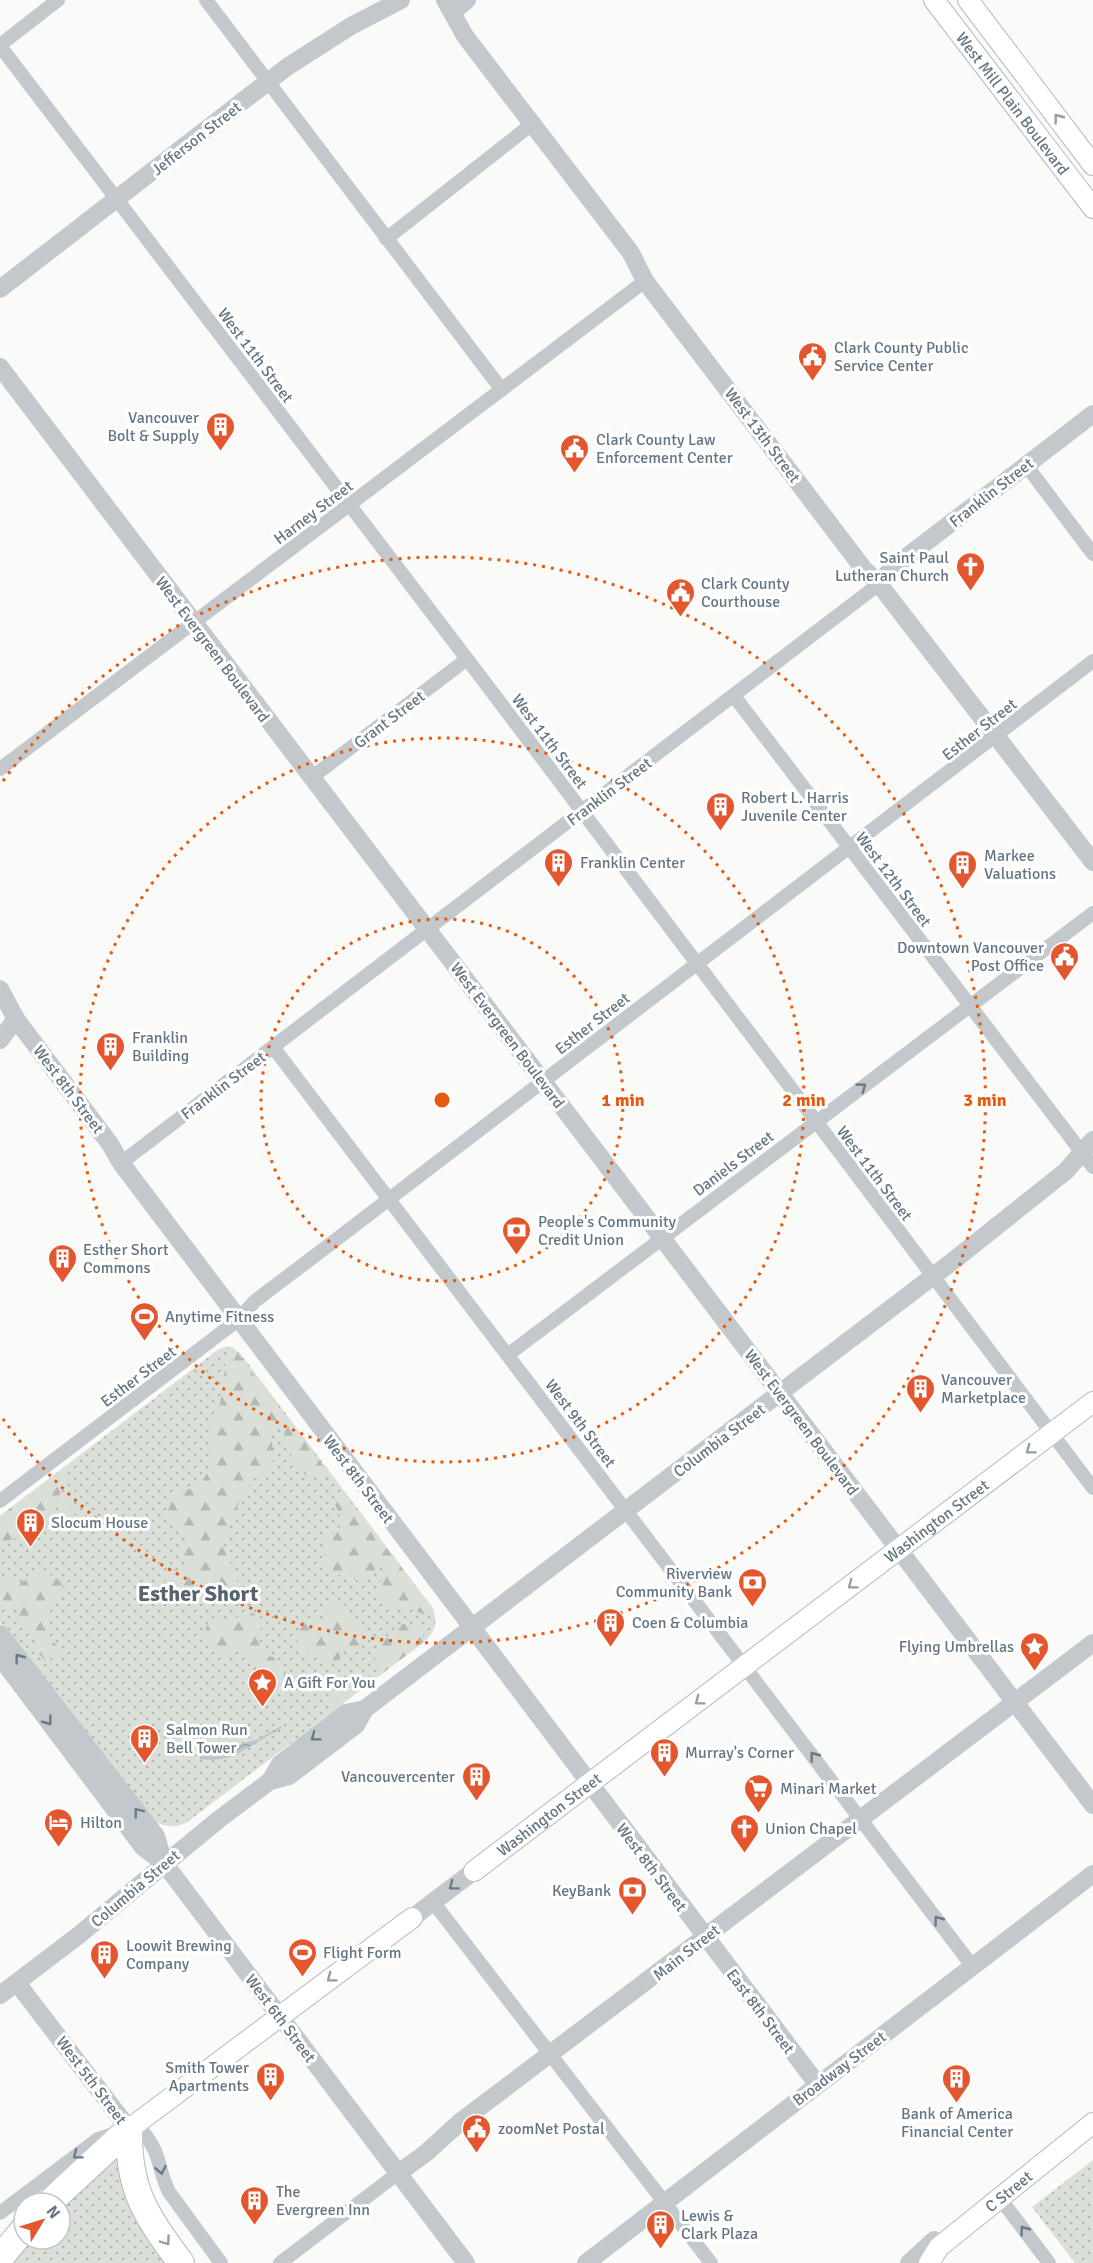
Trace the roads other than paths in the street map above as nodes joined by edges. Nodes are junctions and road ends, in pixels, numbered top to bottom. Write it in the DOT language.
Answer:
graph roads {
  1 [pos="58,0"];
  2 [pos="206,0"];
  3 [pos="401,0"];
  4 [pos="467,0"];
  5 [pos="934,0"];
  6 [pos="968,0"];
  7 [pos="449,6"];
  8 [pos="0,45"];
  9 [pos="268,82"];
  10 [pos="532,124"];
  11 [pos="1093,165"];
  12 [pos="117,199"];
  13 [pos="1093,208"];
  14 [pos="386,239"];
  15 [pos="645,281"];
  16 [pos="0,289"];
  17 [pos="0,367"];
  18 [pos="502,390"];
  19 [pos="1093,414"];
  20 [pos="1026,465"];
  21 [pos="350,505"];
  22 [pos="1093,554"];
  23 [pos="879,584"];
  24 [pos="192,622"];
  25 [pos="467,659"];
  26 [pos="1093,661"];
  27 [pos="734,696"];
  28 [pos="998,736"];
  29 [pos="0,769"];
  30 [pos="311,778"];
  31 [pos="583,812"];
  32 [pos="850,848"];
  33 [pos="1093,862"];
  34 [pos="1093,913"];
  35 [pos="427,928"];
  36 [pos="697,964"];
  37 [pos="0,989"];
  38 [pos="971,1007"];
  39 [pos="0,1008"];
  40 [pos="8,1023"];
  41 [pos="0,1040"];
  42 [pos="273,1047"];
  43 [pos="544,1082"];
  44 [pos="815,1121"];
  45 [pos="1087,1146"];
  46 [pos="121,1163"];
  47 [pos="1093,1167"];
  48 [pos="389,1198"];
  49 [pos="662,1238"];
  50 [pos="933,1276"];
  51 [pos="238,1320"];
  52 [pos="509,1354"];
  53 [pos="780,1393"];
  54 [pos="1093,1402"];
  55 [pos="1052,1434"];
  56 [pos="1093,1488"];
  57 [pos="0,1501"];
  58 [pos="627,1510"];
  59 [pos="899,1550"];
  60 [pos="471,1628"];
  61 [pos="0,1634"];
  62 [pos="1093,1643"];
  63 [pos="0,1657"];
  64 [pos="746,1666"];
  65 [pos="1014,1703"];
  66 [pos="590,1785"];
  67 [pos="1093,1805"];
  68 [pos="862,1820"];
  69 [pos="164,1863"];
  70 [pos="474,1871"];
  71 [pos="1093,1874"];
  72 [pos="433,1902"];
  73 [pos="412,1918"];
  74 [pos="705,1937"];
  75 [pos="973,1967"];
  76 [pos="17,1983"];
  77 [pos="0,1995"];
  78 [pos="280,2016"];
  79 [pos="551,2056"];
  80 [pos="818,2085"];
  81 [pos="1093,2123"];
  82 [pos="129,2129"];
  83 [pos="398,2174"];
  84 [pos="62,2191"];
  85 [pos="999,2197"];
  86 [pos="663,2202"];
  87 [pos="0,2213"];
  88 [pos="12,2244"];
  89 [pos="934,2250"];
  90 [pos="0,2258"];
  91 [pos="459,2260"];
  92 [pos="182,2263"];
  93 [pos="221,2263"];
  94 [pos="280,2263"];
  95 [pos="586,2263"];
  96 [pos="711,2263"];
  97 [pos="909,2263"];
  98 [pos="1049,2263"];
  1 -- 8 [label="street"];
  2 -- 9 [label="street"];
  3 -- 9 [label="street, Jefferson Street"];
  4 -- 7 [label="street"];
  5 -- 13 [label="main road, West Mill Plain Boulevard"];
  11 -- 6 [label="main road, West Mill Plain Boulevard, one-way"];
  7 -- 10 [label="street, West 13th Street"];
  8 -- 12 [label="street, West 11th Street"];
  9 -- 12 [label="street, Jefferson Street"];
  9 -- 14 [label="street"];
  10 -- 14 [label="street"];
  10 -- 15 [label="street, West 13th Street"];
  12 -- 16 [label="street, Jefferson Street"];
  12 -- 21 [label="street, West 11th Street"];
  14 -- 18 [label="street"];
  15 -- 18 [label="street, Harney Street"];
  15 -- 23 [label="street, West 13th Street"];
  17 -- 24 [label="street, West Evergreen Boulevard"];
  18 -- 21 [label="street, Harney Street"];
  19 -- 20 [label="street, Franklin Street"];
  20 -- 22 [label="street"];
  20 -- 23 [label="street, Franklin Street"];
  21 -- 24 [label="street, Harney Street"];
  21 -- 25 [label="street, West 11th Street"];
  23 -- 27 [label="street, Franklin Street"];
  23 -- 28 [label="street, West 13th Street"];
  24 -- 29 [label="street, Harney Street"];
  24 -- 30 [label="street, West Evergreen Boulevard"];
  25 -- 30 [label="street, Grant Street"];
  25 -- 31 [label="street, West 11th Street"];
  26 -- 28 [label="street, Esther Street"];
  27 -- 31 [label="street, Franklin Street"];
  27 -- 32 [label="street, West 12th Street"];
  28 -- 32 [label="street, Esther Street"];
  28 -- 33 [label="street, West 13th Street"];
  30 -- 35 [label="street, West Evergreen Boulevard"];
  31 -- 35 [label="street, Franklin Street"];
  31 -- 36 [label="street, West 11th Street"];
  32 -- 36 [label="street, Esther Street"];
  32 -- 38 [label="street, West 12th Street"];
  34 -- 38 [label="street, Daniels Street"];
  35 -- 42 [label="street, Franklin Street"];
  35 -- 43 [label="street, West Evergreen Boulevard"];
  36 -- 43 [label="street, Esther Street"];
  36 -- 44 [label="street, West 11th Street"];
  37 -- 40 [label="street, West 8th Street"];
  44 -- 38 [label="street, Daniels Street, one-way"];
  38 -- 45 [label="street, West 12th Street"];
  39 -- 40 [label="street, West 8th Street"];
  40 -- 41 [label="street"];
  40 -- 46 [label="street, West 8th Street"];
  42 -- 46 [label="street, Franklin Street"];
  42 -- 48 [label="street, West 9th Street"];
  43 -- 48 [label="street, Esther Street"];
  43 -- 49 [label="street, West Evergreen Boulevard"];
  44 -- 49 [label="street, Daniels Street"];
  44 -- 50 [label="street, West 11th Street"];
  45 -- 47 [label="street, West 12th Street"];
  45 -- 50 [label="street, Columbia Street"];
  46 -- 51 [label="street, West 8th Street"];
  48 -- 51 [label="street, Esther Street"];
  48 -- 52 [label="street, West 9th Street"];
  49 -- 52 [label="street, Daniels Street"];
  49 -- 53 [label="street, West Evergreen Boulevard"];
  50 -- 53 [label="street, Columbia Street"];
  50 -- 55 [label="street, West 11th Street"];
  51 -- 57 [label="street, Esther Street"];
  51 -- 60 [label="street, West 8th Street"];
  52 -- 58 [label="street, West 9th Street"];
  53 -- 58 [label="street, Columbia Street"];
  53 -- 59 [label="street, West Evergreen Boulevard"];
  54 -- 55 [label="main road, Washington Street"];
  55 -- 56 [label="street, West 11th Street"];
  55 -- 59 [label="main road, Washington Street, one-way"];
  58 -- 60 [label="street, Columbia Street"];
  58 -- 64 [label="street, West 9th Street"];
  59 -- 64 [label="main road, Washington Street, one-way"];
  59 -- 65 [label="street, West Evergreen Boulevard"];
  60 -- 66 [label="street, West 8th Street"];
  60 -- 69 [label="street, Columbia Street"];
  69 -- 61 [label="street, West 6th Street, one-way"];
  62 -- 65 [label="street, Main Street"];
  63 -- 69 [label="street, West 6th Street, one-way"];
  64 -- 66 [label="main road, Washington Street, one-way"];
  68 -- 64 [label="street, West 9th Street, one-way"];
  65 -- 67 [label="street, West Evergreen Boulevard"];
  65 -- 68 [label="street, Main Street"];
  66 -- 70 [label="main road, Washington Street"];
  66 -- 74 [label="street, West 8th Street"];
  68 -- 74 [label="street, Main Street"];
  75 -- 68 [label="street, West 9th Street, one-way"];
  69 -- 76 [label="street, Columbia Street"];
  69 -- 78 [label="street, West 6th Street"];
  70 -- 72 [label="street, Washington Street, one-way"];
  71 -- 75 [label="street, Broadway Street"];
  72 -- 73 [label="street, Washington Street"];
  72 -- 79 [label="street"];
  73 -- 78 [label="main road, Washington Street, one-way"];
  74 -- 79 [label="street, Main Street"];
  74 -- 80 [label="street, East 8th Street"];
  75 -- 80 [label="street, Broadway Street"];
  76 -- 77 [label="street, Columbia Street"];
  76 -- 82 [label="street, West 5th Street"];
  78 -- 82 [label="main road, Washington Street"];
  78 -- 83 [label="street, West 6th Street"];
  79 -- 83 [label="street, Main Street"];
  79 -- 86 [label="street"];
  80 -- 86 [label="street, Broadway Street"];
  81 -- 85 [label="main road, C Street"];
  82 -- 84 [label="highway"];
  82 -- 87 [label="street, Washington Street, one-way"];
  82 -- 92 [label="highway, one-way"];
  82 -- 93 [label="street, West 5th Street, one-way"];
  83 -- 91 [label="street, West 6th Street"];
  83 -- 94 [label="street, Main Street"];
  85 -- 89 [label="main road, C Street"];
  98 -- 85 [label="street, one-way"];
  86 -- 95 [label="street, Broadway Street"];
  86 -- 96 [label="street"];
  88 -- 90 [label="highway"];
  89 -- 97 [label="street, C Street"];
}
